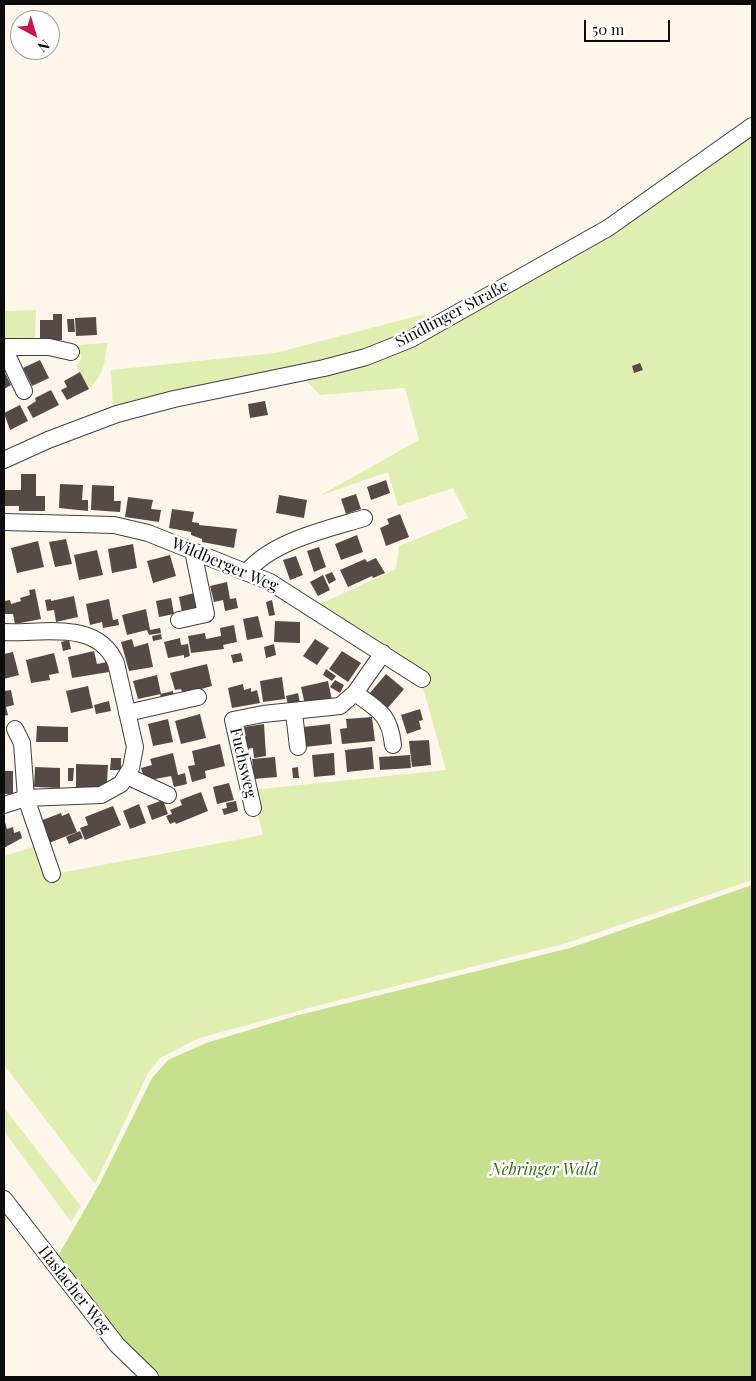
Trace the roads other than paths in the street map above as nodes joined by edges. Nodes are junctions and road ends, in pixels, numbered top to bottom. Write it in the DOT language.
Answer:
graph roads {
  1 [pos="752,126"];
  2 [pos="4,348"];
  3 [pos="70,352"];
  4 [pos="24,391"];
  5 [pos="4,460"];
  6 [pos="364,518"];
  7 [pos="4,522"];
  8 [pos="193,550"];
  9 [pos="247,572"];
  10 [pos="179,620"];
  11 [pos="4,632"];
  12 [pos="382,653"];
  13 [pos="422,679"];
  14 [pos="355,693"];
  15 [pos="198,697"];
  16 [pos="127,713"];
  17 [pos="294,713"];
  18 [pos="15,729"];
  19 [pos="393,745"];
  20 [pos="298,747"];
  21 [pos="127,776"];
  22 [pos="168,795"];
  23 [pos="26,798"];
  24 [pos="4,805"];
  25 [pos="253,808"];
  26 [pos="52,874"];
  27 [pos="4,1199"];
  28 [pos="150,1377"];
  1 -- 5 [label="street, Sindlinger Straße"];
  2 -- 3 [label="street"];
  2 -- 4 [label="street"];
  6 -- 9 [label="street"];
  7 -- 8 [label="street, Wildberger Weg"];
  8 -- 9 [label="street, Wildberger Weg"];
  8 -- 10 [label="street"];
  9 -- 12 [label="street, Wildberger Weg"];
  11 -- 16 [label="street"];
  12 -- 13 [label="street, Wildberger Weg"];
  12 -- 14 [label="street, Fuchsweg"];
  14 -- 17 [label="street, Fuchsweg"];
  14 -- 19 [label="street"];
  15 -- 16 [label="street"];
  16 -- 21 [label="street"];
  17 -- 20 [label="street"];
  17 -- 25 [label="street, Fuchsweg"];
  18 -- 23 [label="street"];
  21 -- 22 [label="street"];
  21 -- 23 [label="street"];
  23 -- 24 [label="street"];
  23 -- 26 [label="street"];
  27 -- 28 [label="street, Haslacher Weg"];
}
